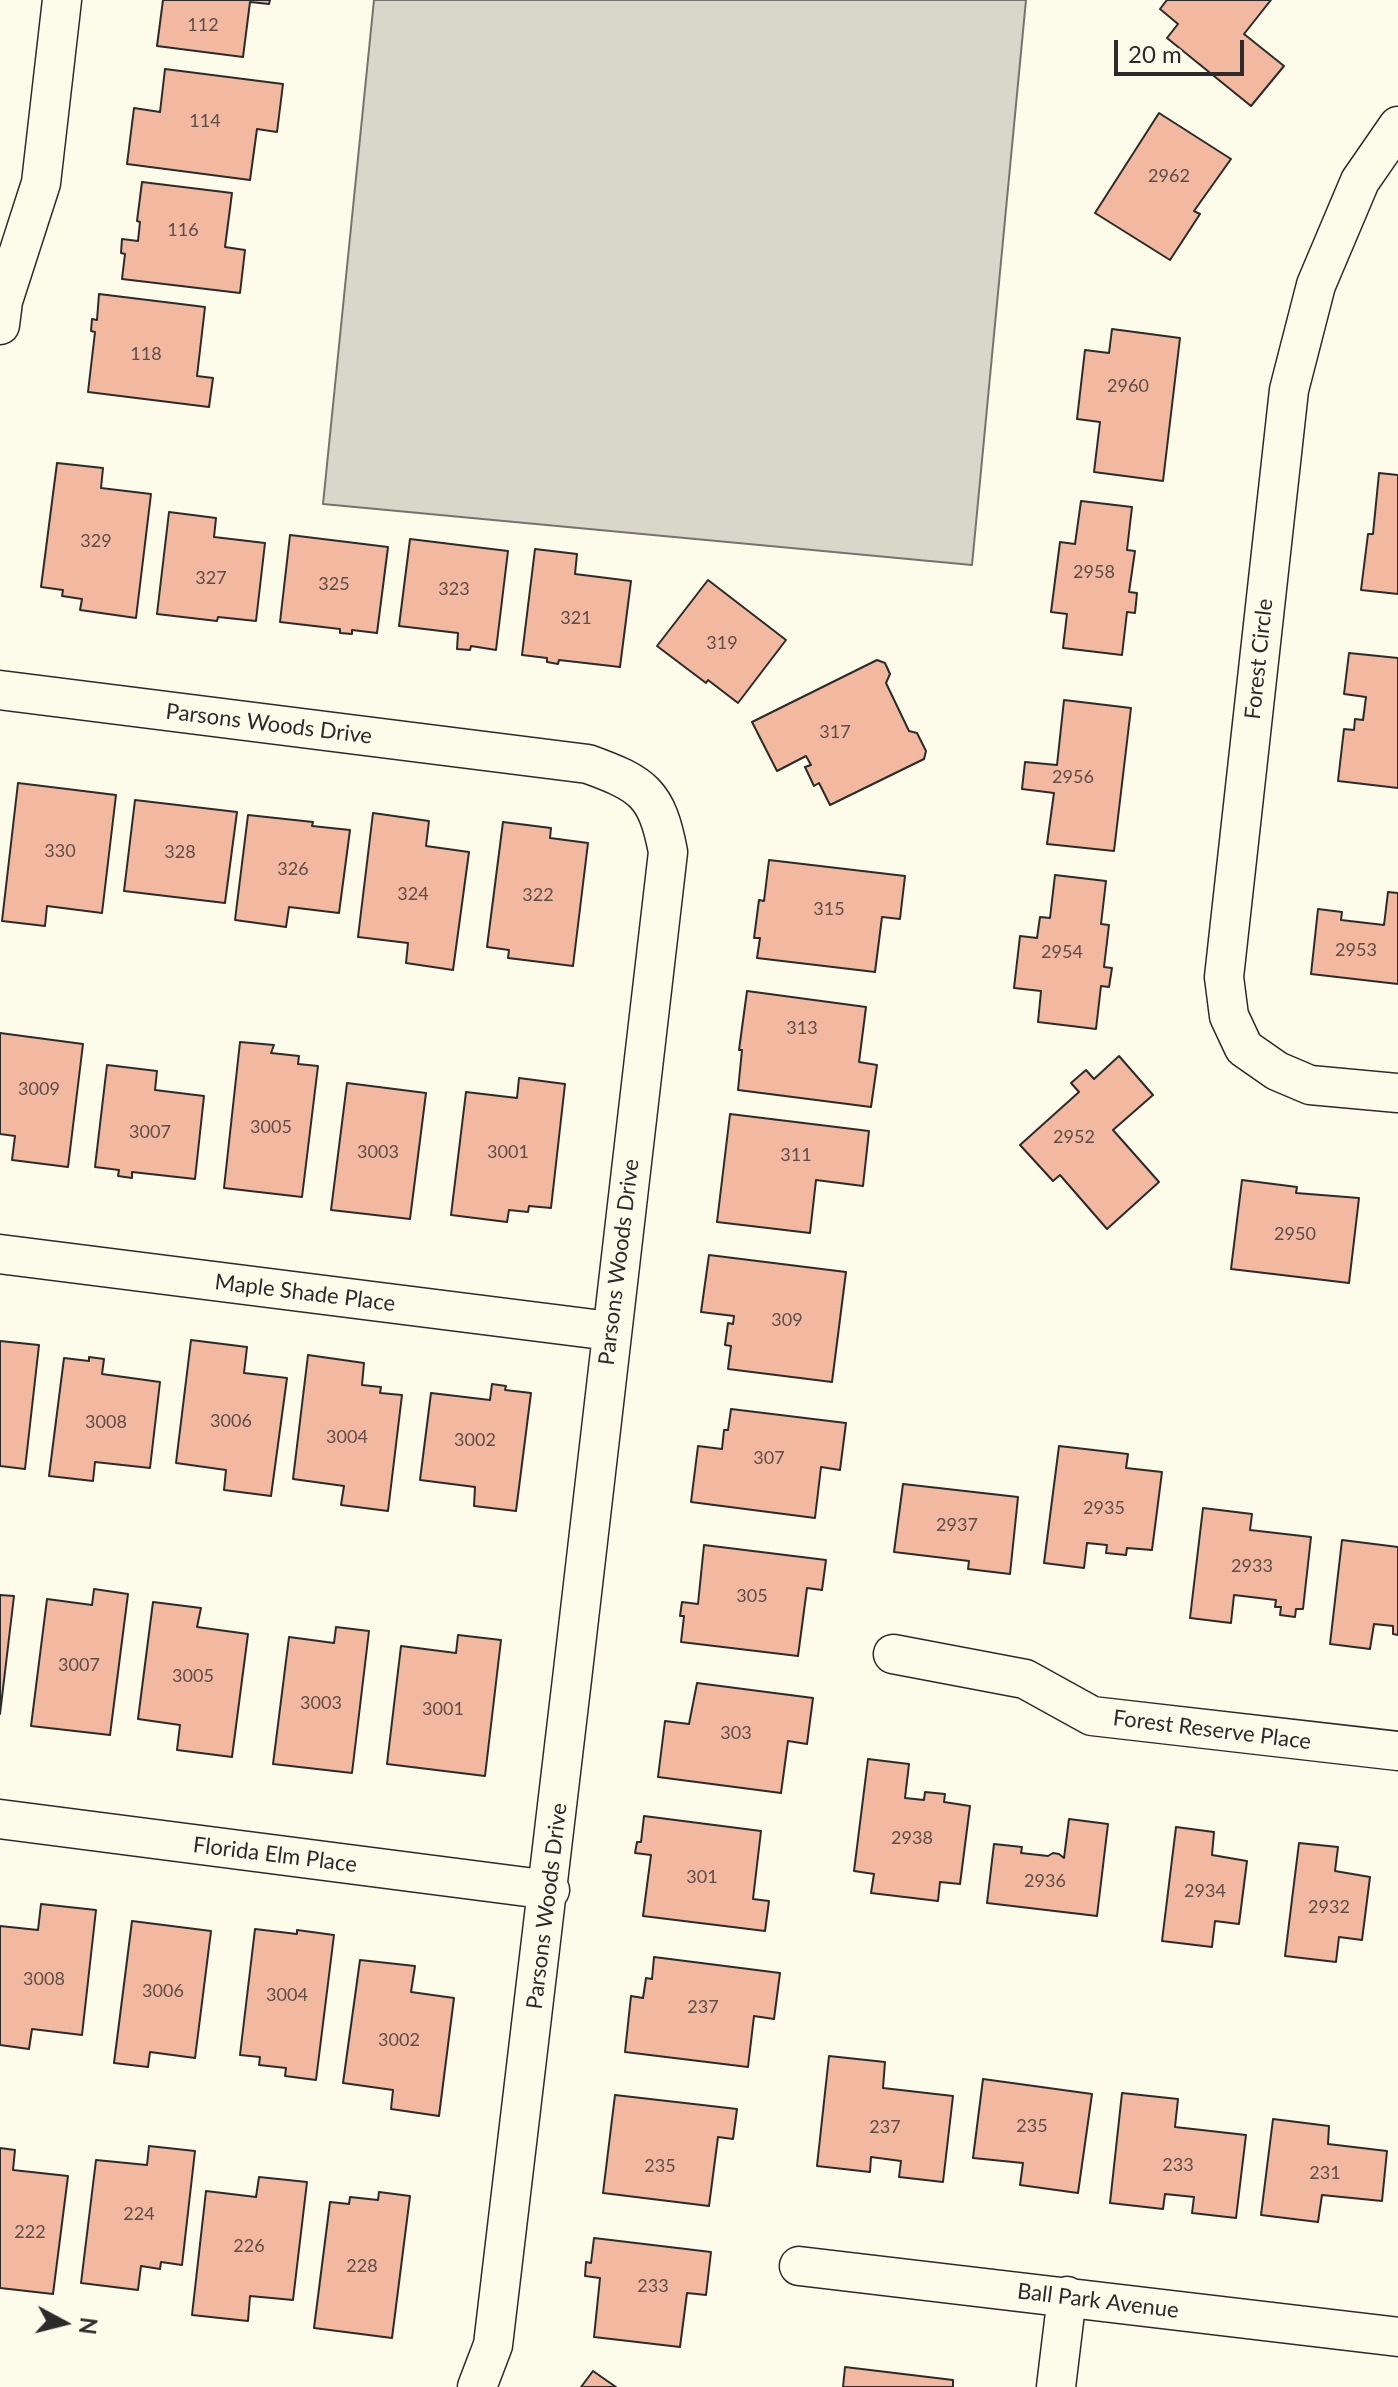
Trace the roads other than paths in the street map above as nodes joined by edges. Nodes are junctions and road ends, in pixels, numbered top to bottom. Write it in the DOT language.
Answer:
graph roads {
  1 [pos="62,0"];
  2 [pos="1398,126"];
  3 [pos="0,325"];
  4 [pos="0,690"];
  5 [pos="1398,1093"];
  6 [pos="0,1254"];
  7 [pos="610,1331"];
  8 [pos="893,1654"];
  9 [pos="1398,1751"];
  10 [pos="0,1819"];
  11 [pos="550,1890"];
  12 [pos="799,2266"];
  13 [pos="1067,2296"];
  14 [pos="1398,2337"];
  15 [pos="477,2387"];
  16 [pos="1056,2387"];
  1 -- 3 [label="street"];
  2 -- 5 [label="street, Forest Circle"];
  4 -- 7 [label="street, Parsons Woods Drive"];
  6 -- 7 [label="street, Maple Shade Place"];
  7 -- 11 [label="street, Parsons Woods Drive"];
  8 -- 9 [label="street, Forest Reserve Place"];
  10 -- 11 [label="street, Florida Elm Place"];
  11 -- 15 [label="street, Parsons Woods Drive"];
  12 -- 13 [label="street, Ball Park Avenue"];
  13 -- 14 [label="street, Ball Park Avenue"];
  13 -- 16 [label="street"];
}
